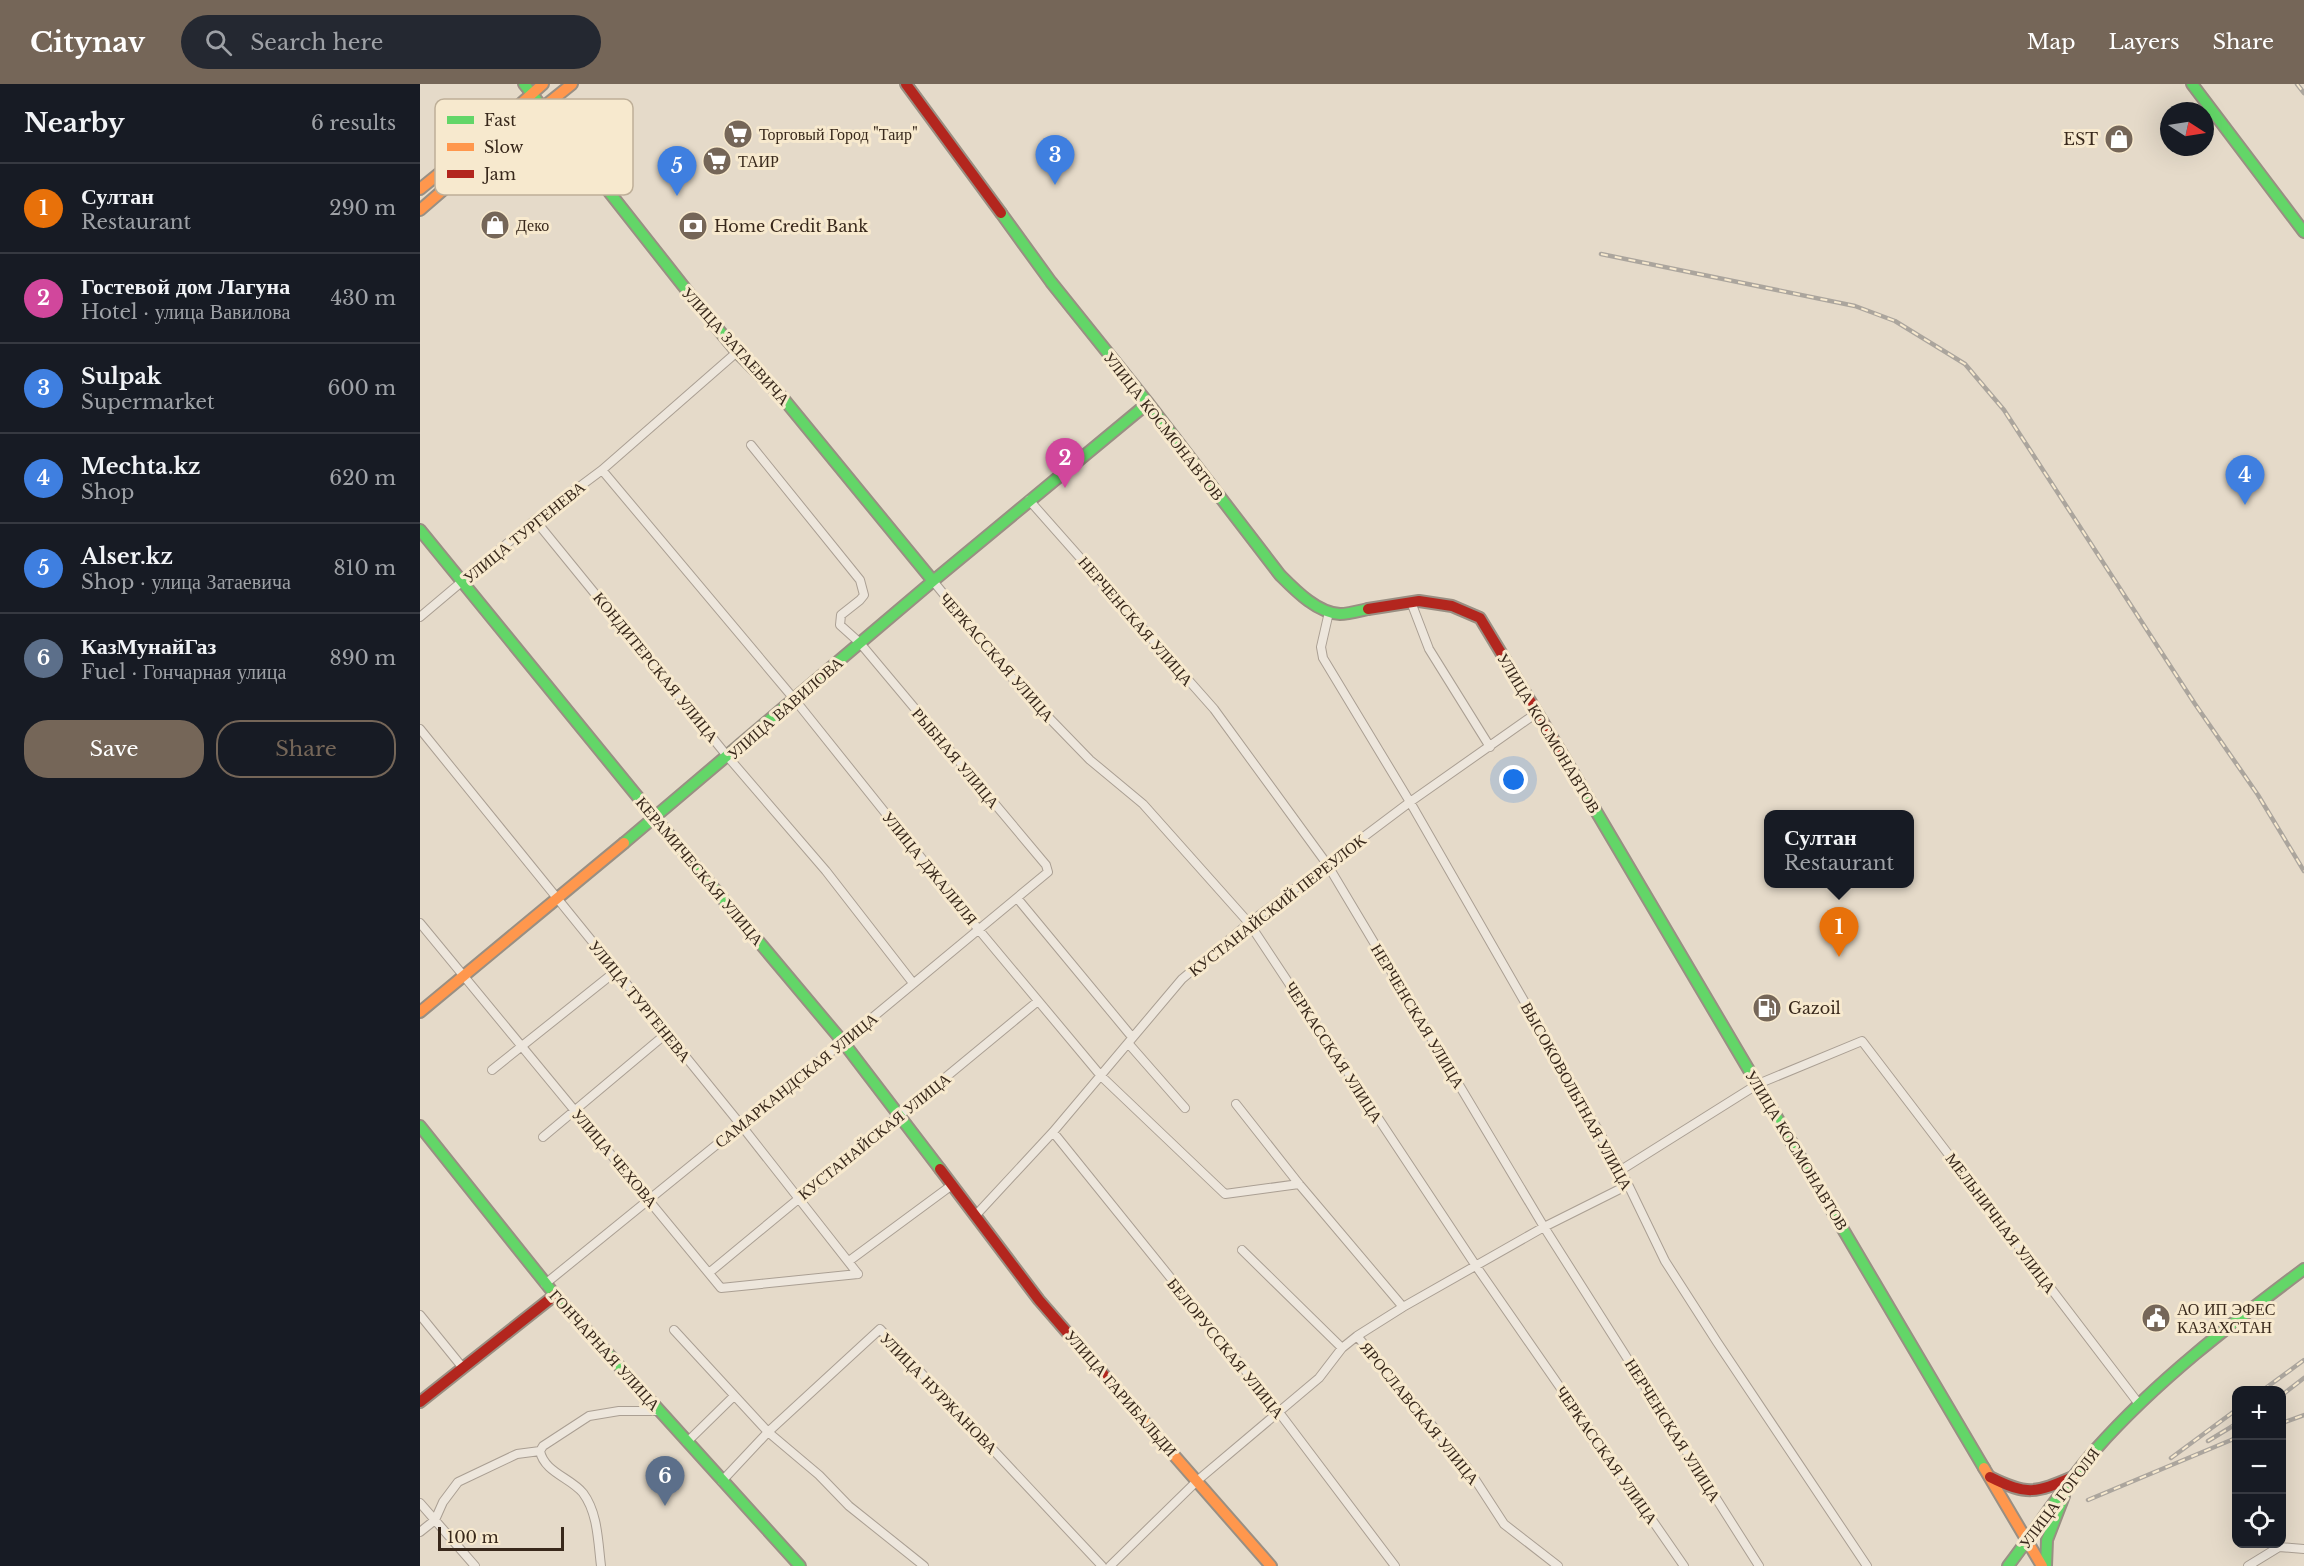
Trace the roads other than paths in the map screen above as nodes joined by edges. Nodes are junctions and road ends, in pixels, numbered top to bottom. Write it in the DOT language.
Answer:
graph roads {
  1 [pos="524,84"];
  2 [pos="543,84"];
  3 [pos="572,84"];
  4 [pos="906,84"];
  5 [pos="2192,84"];
  6 [pos="532,94"];
  7 [pos="526,99"];
  8 [pos="536,99"];
  9 [pos="553,99"];
  10 [pos="435,177"];
  11 [pos="420,189"];
  12 [pos="438,195"];
  13 [pos="610,195"];
  14 [pos="420,210"];
  15 [pos="2304,232"];
  16 [pos="737,352"];
  17 [pos="1148,403"];
  18 [pos="751,445"];
  19 [pos="602,470"];
  20 [pos="1029,501"];
  21 [pos="535,520"];
  22 [pos="420,530"];
  23 [pos="933,581"];
  24 [pos="463,582"];
  25 [pos="1411,602"];
  26 [pos="1329,612"];
  27 [pos="420,617"];
  28 [pos="860,644"];
  29 [pos="795,700"];
  30 [pos="1538,712"];
  31 [pos="420,729"];
  32 [pos="1490,747"];
  33 [pos="729,757"];
  34 [pos="1410,802"];
  35 [pos="655,818"];
  36 [pos="1327,864"];
  37 [pos="1046,875"];
  38 [pos="1017,898"];
  39 [pos="557,899"];
  40 [pos="420,923"];
  41 [pos="1249,923"];
  42 [pos="979,930"];
  43 [pos="616,971"];
  44 [pos="464,977"];
  45 [pos="913,983"];
  46 [pos="1038,1001"];
  47 [pos="420,1012"];
  48 [pos="667,1034"];
  49 [pos="1130,1040"];
  50 [pos="843,1042"];
  51 [pos="521,1045"];
  52 [pos="492,1070"];
  53 [pos="1101,1076"];
  54 [pos="1758,1084"];
  55 [pos="1236,1104"];
  56 [pos="1185,1108"];
  57 [pos="574,1110"];
  58 [pos="900,1116"];
  59 [pos="741,1125"];
  60 [pos="420,1128"];
  61 [pos="1053,1132"];
  62 [pos="543,1137"];
  63 [pos="1621,1170"];
  64 [pos="1299,1184"];
  65 [pos="952,1185"];
  66 [pos="1628,1185"];
  67 [pos="798,1197"];
  68 [pos="649,1200"];
  69 [pos="976,1215"];
  70 [pos="1544,1227"];
  71 [pos="1242,1250"];
  72 [pos="849,1261"];
  73 [pos="1476,1266"];
  74 [pos="2304,1269"];
  75 [pos="710,1272"];
  76 [pos="858,1274"];
  77 [pos="545,1284"];
  78 [pos="555,1295"];
  79 [pos="1403,1307"];
  80 [pos="420,1315"];
  81 [pos="674,1330"];
  82 [pos="1357,1336"];
  83 [pos="1342,1348"];
  84 [pos="463,1368"];
  85 [pos="734,1396"];
  86 [pos="420,1402"];
  87 [pos="2139,1404"];
  88 [pos="660,1411"];
  89 [pos="1278,1411"];
  90 [pos="768,1432"];
  91 [pos="687,1442"];
  92 [pos="540,1451"];
  93 [pos="1990,1477"];
  94 [pos="2073,1477"];
  95 [pos="1198,1480"];
  96 [pos="722,1481"];
  97 [pos="420,1503"];
  98 [pos="435,1520"];
  99 [pos="420,1532"];
  100 [pos="2028,1541"];
  101 [pos="2304,1549"];
  102 [pos="476,1566"];
  103 [pos="601,1566"];
  104 [pos="800,1566"];
  105 [pos="924,1566"];
  106 [pos="1101,1566"];
  107 [pos="1110,1566"];
  108 [pos="1272,1566"];
  109 [pos="1395,1566"];
  110 [pos="1557,1566"];
  111 [pos="1684,1566"];
  112 [pos="1759,1566"];
  113 [pos="1867,1566"];
  114 [pos="2008,1566"];
  115 [pos="2044,1566"];
  116 [pos="2248,1566"];
  1 -- 6 [label="main road, УЛИЦА ЗАТАЕВИЧА"];
  2 -- 6 [label="main road"];
  3 -- 9 [label="main road"];
  4 -- 17 [label="main road, УЛИЦА КОСМОНАВТОВ"];
  5 -- 15 [label="main road"];
  6 -- 7 [label="main road"];
  6 -- 8 [label="main road, УЛИЦА ЗАТАЕВИЧА"];
  10 -- 11 [label="main road"];
  12 -- 14 [label="main road"];
  13 -- 16 [label="main road, УЛИЦА ЗАТАЕВИЧА"];
  16 -- 19 [label="street, УЛИЦА ТУРГЕНЕВА"];
  16 -- 23 [label="main road, УЛИЦА ЗАТАЕВИЧА"];
  17 -- 20 [label="main road, УЛИЦА ВАВИЛОВА"];
  17 -- 26 [label="main road, УЛИЦА КОСМОНАВТОВ"];
  18 -- 28 [label="street, РЫБНАЯ УЛИЦА"];
  19 -- 21 [label="street, УЛИЦА ТУРГЕНЕВА"];
  19 -- 29 [label="street, УЛИЦА ДЖАЛИЛЯ"];
  20 -- 23 [label="main road, УЛИЦА ВАВИЛОВА"];
  20 -- 36 [label="street, НЕРЧЕНСКАЯ УЛИЦА"];
  21 -- 24 [label="street, УЛИЦА ТУРГЕНЕВА"];
  21 -- 33 [label="street, КОНДИТЕРСКАЯ УЛИЦА"];
  22 -- 24 [label="main road, КЕРАМИЧЕСКАЯ УЛИЦА"];
  23 -- 28 [label="main road, УЛИЦА ВАВИЛОВА"];
  23 -- 41 [label="street, ЧЕРКАССКАЯ УЛИЦА"];
  24 -- 27 [label="street, УЛИЦА ТУРГЕНЕВА"];
  24 -- 35 [label="main road, КЕРАМИЧЕСКАЯ УЛИЦА"];
  25 -- 26 [label="main road, УЛИЦА КОСМОНАВТОВ"];
  25 -- 30 [label="main road, УЛИЦА КОСМОНАВТОВ"];
  25 -- 32 [label="street"];
  26 -- 34 [label="street, ВЫСОКОВОЛЬТНАЯ УЛИЦА"];
  28 -- 29 [label="main road, УЛИЦА ВАВИЛОВА"];
  28 -- 37 [label="street, РЫБНАЯ УЛИЦА"];
  29 -- 33 [label="main road, УЛИЦА ВАВИЛОВА"];
  29 -- 42 [label="street, УЛИЦА ДЖАЛИЛЯ"];
  30 -- 32 [label="street, КУСТАНАЙСКИЙ ПЕРЕУЛОК"];
  30 -- 54 [label="main road, УЛИЦА КОСМОНАВТОВ"];
  31 -- 39 [label="street, УЛИЦА ТУРГЕНЕВА"];
  32 -- 34 [label="street, КУСТАНАЙСКИЙ ПЕРЕУЛОК"];
  33 -- 35 [label="main road, УЛИЦА ВАВИЛОВА"];
  33 -- 45 [label="street, КОНДИТЕРСКАЯ УЛИЦА"];
  34 -- 36 [label="street, КУСТАНАЙСКИЙ ПЕРЕУЛОК"];
  34 -- 63 [label="street, ВЫСОКОВОЛЬТНАЯ УЛИЦА"];
  35 -- 39 [label="main road, УЛИЦА ВАВИЛОВА"];
  35 -- 50 [label="main road, КЕРАМИЧЕСКАЯ УЛИЦА"];
  36 -- 41 [label="street, КУСТАНАЙСКИЙ ПЕРЕУЛОК"];
  36 -- 70 [label="street, НЕРЧЕНСКАЯ УЛИЦА"];
  37 -- 38 [label="street, САМАРКАНДСКАЯ УЛИЦА"];
  38 -- 42 [label="street, САМАРКАНДСКАЯ УЛИЦА"];
  38 -- 49 [label="street"];
  39 -- 43 [label="street, УЛИЦА ТУРГЕНЕВА"];
  39 -- 44 [label="main road, УЛИЦА ВАВИЛОВА"];
  40 -- 44 [label="street, УЛИЦА ЧЕХОВА"];
  41 -- 49 [label="street, КУСТАНАЙСКИЙ ПЕРЕУЛОК"];
  41 -- 73 [label="street, ЧЕРКАССКАЯ УЛИЦА"];
  42 -- 45 [label="street, САМАРКАНДСКАЯ УЛИЦА"];
  42 -- 46 [label="street, УЛИЦА ДЖАЛИЛЯ"];
  43 -- 48 [label="street, УЛИЦА ТУРГЕНЕВА"];
  43 -- 51 [label="street"];
  44 -- 47 [label="main road, УЛИЦА ВАВИЛОВА"];
  44 -- 51 [label="street, УЛИЦА ЧЕХОВА"];
  45 -- 50 [label="street, САМАРКАНДСКАЯ УЛИЦА"];
  46 -- 53 [label="street, УЛИЦА ДЖАЛИЛЯ"];
  46 -- 58 [label="street, КУСТАНАЙСКАЯ УЛИЦА"];
  48 -- 57 [label="street"];
  48 -- 59 [label="street, УЛИЦА ТУРГЕНЕВА"];
  49 -- 53 [label="street, КУСТАНАЙСКИЙ ПЕРЕУЛОК"];
  49 -- 56 [label="street"];
  50 -- 58 [label="main road, КЕРАМИЧЕСКАЯ УЛИЦА"];
  50 -- 59 [label="street, САМАРКАНДСКАЯ УЛИЦА"];
  51 -- 52 [label="street"];
  51 -- 57 [label="street, УЛИЦА ЧЕХОВА"];
  53 -- 61 [label="street, КУСТАНАЙСКИЙ ПЕРЕУЛОК"];
  53 -- 64 [label="street, УЛИЦА ДЖАЛИЛЯ"];
  54 -- 63 [label="street"];
  54 -- 87 [label="street, МЕЛЬНИЧНАЯ УЛИЦА"];
  54 -- 93 [label="main road, УЛИЦА КОСМОНАВТОВ"];
  55 -- 64 [label="street"];
  57 -- 62 [label="street"];
  57 -- 68 [label="street, УЛИЦА ЧЕХОВА"];
  58 -- 65 [label="main road, КЕРАМИЧЕСКАЯ УЛИЦА"];
  58 -- 67 [label="street, КУСТАНАЙСКАЯ УЛИЦА"];
  59 -- 67 [label="street, УЛИЦА ТУРГЕНЕВА"];
  59 -- 68 [label="street, САМАРКАНДСКАЯ УЛИЦА"];
  60 -- 77 [label="main road, ГОНЧАРНАЯ УЛИЦА"];
  61 -- 69 [label="street, КУСТАНАЙСКИЙ ПЕРЕУЛОК"];
  61 -- 89 [label="street, БЕЛОРУССКАЯ УЛИЦА"];
  63 -- 66 [label="street, ВЫСОКОВОЛЬТНАЯ УЛИЦА"];
  64 -- 79 [label="street"];
  65 -- 69 [label="main road, КЕРАМИЧЕСКАЯ УЛИЦА"];
  65 -- 72 [label="street"];
  66 -- 70 [label="street"];
  66 -- 113 [label="street, ВЫСОКОВОЛЬТНАЯ УЛИЦА"];
  67 -- 72 [label="street, УЛИЦА ТУРГЕНЕВА"];
  67 -- 75 [label="street, КУСТАНАЙСКАЯ УЛИЦА"];
  68 -- 75 [label="street, УЛИЦА ЧЕХОВА"];
  68 -- 77 [label="street, САМАРКАНДСКАЯ УЛИЦА"];
  69 -- 95 [label="main road, УЛИЦА ГАРИБАЛЬДИ"];
  70 -- 73 [label="street"];
  70 -- 112 [label="street, НЕРЧЕНСКАЯ УЛИЦА"];
  71 -- 83 [label="street"];
  72 -- 76 [label="street, УЛИЦА ТУРГЕНЕВА"];
  73 -- 79 [label="street"];
  73 -- 111 [label="street, ЧЕРКАССКАЯ УЛИЦА"];
  74 -- 87 [label="main road, УЛИЦА ГОГОЛЯ"];
  75 -- 76 [label="street, УЛИЦА ЧЕХОВА"];
  77 -- 78 [label="main road, ГОНЧАРНАЯ УЛИЦА"];
  78 -- 84 [label="main road"];
  78 -- 88 [label="main road, ГОНЧАРНАЯ УЛИЦА"];
  79 -- 82 [label="street"];
  80 -- 84 [label="street"];
  81 -- 85 [label="street"];
  82 -- 83 [label="street"];
  82 -- 110 [label="street, ЯРОСЛАВСКАЯ УЛИЦА"];
  83 -- 89 [label="street"];
  84 -- 86 [label="main road"];
  85 -- 90 [label="street"];
  85 -- 91 [label="street"];
  87 -- 94 [label="main road, УЛИЦА ГОГОЛЯ"];
  88 -- 91 [label="main road, ГОНЧАРНАЯ УЛИЦА"];
  88 -- 92 [label="street"];
  89 -- 95 [label="street"];
  89 -- 109 [label="street, БЕЛОРУССКАЯ УЛИЦА"];
  90 -- 96 [label="street, УЛИЦА НУРЖАНОВА"];
  90 -- 105 [label="street"];
  90 -- 106 [label="street, УЛИЦА НУРЖАНОВА"];
  91 -- 96 [label="main road, ГОНЧАРНАЯ УЛИЦА"];
  92 -- 98 [label="street"];
  92 -- 103 [label="street"];
  93 -- 94 [label="main road"];
  93 -- 100 [label="main road, УЛИЦА КОСМОНАВТОВ"];
  94 -- 100 [label="main road, УЛИЦА ГОГОЛЯ"];
  94 -- 115 [label="main road"];
  95 -- 107 [label="street"];
  95 -- 108 [label="main road, УЛИЦА ГАРИБАЛЬДИ"];
  96 -- 104 [label="main road, ГОНЧАРНАЯ УЛИЦА"];
  97 -- 98 [label="street"];
  98 -- 99 [label="street"];
  98 -- 102 [label="street"];
  100 -- 114 [label="main road, УЛИЦА ГОГОЛЯ"];
  100 -- 115 [label="main road, УЛИЦА КОСМОНАВТОВ"];
  101 -- 116 [label="street"];
}
